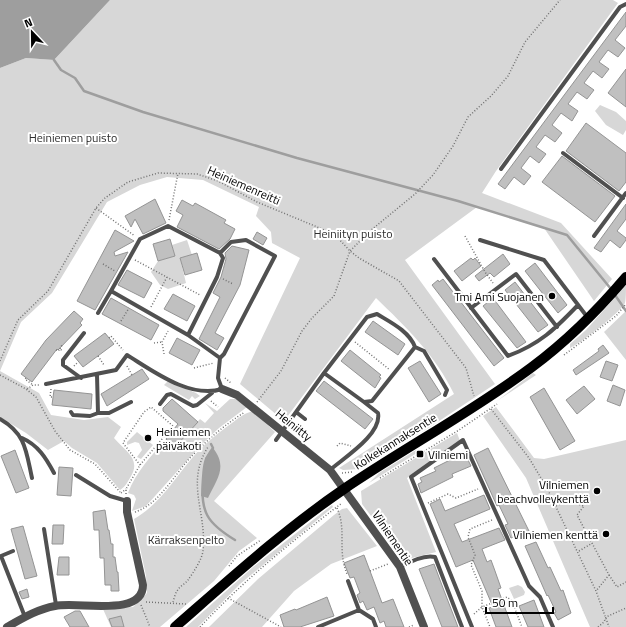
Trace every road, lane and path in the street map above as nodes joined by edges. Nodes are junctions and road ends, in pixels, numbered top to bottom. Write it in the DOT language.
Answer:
graph roads {
  1 [pos="560,0"];
  2 [pos="626,4"];
  3 [pos="563,153"];
  4 [pos="501,169"];
  5 [pos="178,173"];
  6 [pos="626,193"];
  7 [pos="622,198"];
  8 [pos="96,208"];
  9 [pos="168,226"];
  10 [pos="465,236"];
  11 [pos="594,236"];
  12 [pos="140,239"];
  13 [pos="480,240"];
  14 [pos="350,252"];
  15 [pos="220,253"];
  16 [pos="130,257"];
  17 [pos="434,259"];
  18 [pos="103,264"];
  19 [pos="120,274"];
  20 [pos="218,276"];
  21 [pos="167,277"];
  22 [pos="626,277"];
  23 [pos="233,284"];
  24 [pos="497,288"];
  25 [pos="110,291"];
  26 [pos="207,298"];
  27 [pos="131,303"];
  28 [pos="626,304"];
  29 [pos="578,305"];
  30 [pos="472,308"];
  31 [pos="148,312"];
  32 [pos="98,313"];
  33 [pos="589,318"];
  34 [pos="121,322"];
  35 [pos="171,326"];
  36 [pos="557,328"];
  37 [pos="84,334"];
  38 [pos="188,335"];
  39 [pos="109,338"];
  40 [pos="351,339"];
  41 [pos="162,342"];
  42 [pos="154,343"];
  43 [pos="62,346"];
  44 [pos="414,347"];
  45 [pos="60,349"];
  46 [pos="164,354"];
  47 [pos="127,355"];
  48 [pos="98,356"];
  49 [pos="560,358"];
  50 [pos="220,360"];
  51 [pos="0,361"];
  52 [pos="124,361"];
  53 [pos="194,368"];
  54 [pos="108,372"];
  55 [pos="324,373"];
  56 [pos="394,373"];
  57 [pos="97,374"];
  58 [pos="0,375"];
  59 [pos="132,375"];
  60 [pos="26,378"];
  61 [pos="81,378"];
  62 [pos="52,383"];
  63 [pos="46,384"];
  64 [pos="33,385"];
  65 [pos="26,389"];
  66 [pos="222,389"];
  67 [pos="212,392"];
  68 [pos="445,395"];
  69 [pos="53,397"];
  70 [pos="503,400"];
  71 [pos="131,402"];
  72 [pos="364,402"];
  73 [pos="160,404"];
  74 [pos="478,405"];
  75 [pos="252,407"];
  76 [pos="491,409"];
  77 [pos="70,412"];
  78 [pos="296,412"];
  79 [pos="98,413"];
  80 [pos="483,414"];
  81 [pos="0,419"];
  82 [pos="305,419"];
  83 [pos="282,431"];
  84 [pos="22,438"];
  85 [pos="276,440"];
  86 [pos="337,446"];
  87 [pos="358,446"];
  88 [pos="208,447"];
  89 [pos="140,465"];
  90 [pos="330,470"];
  91 [pos="54,473"];
  92 [pos="76,475"];
  93 [pos="32,478"];
  94 [pos="379,478"];
  95 [pos="483,487"];
  96 [pos="126,489"];
  97 [pos="121,493"];
  98 [pos="347,493"];
  99 [pos="119,498"];
  100 [pos="127,501"];
  101 [pos="423,505"];
  102 [pos="556,506"];
  103 [pos="337,507"];
  104 [pos="127,515"];
  105 [pos="497,517"];
  106 [pos="44,529"];
  107 [pos="591,544"];
  108 [pos="13,551"];
  109 [pos="578,551"];
  110 [pos="392,562"];
  111 [pos="400,567"];
  112 [pos="370,571"];
  113 [pos="609,575"];
  114 [pos="348,581"];
  115 [pos="626,582"];
  116 [pos="596,590"];
  117 [pos="228,598"];
  118 [pos="136,600"];
  119 [pos="173,602"];
  120 [pos="56,605"];
  121 [pos="189,605"];
  122 [pos="482,607"];
  123 [pos="626,608"];
  124 [pos="359,610"];
  125 [pos="25,617"];
  126 [pos="606,617"];
  127 [pos="468,619"];
  128 [pos="7,627"];
  129 [pos="150,627"];
  130 [pos="175,627"];
  131 [pos="200,627"];
  132 [pos="280,627"];
  133 [pos="318,627"];
  134 [pos="376,627"];
  135 [pos="424,627"];
  136 [pos="462,627"];
  137 [pos="472,627"];
  138 [pos="490,627"];
  139 [pos="522,627"];
  140 [pos="554,627"];
  141 [pos="598,627"];
  142 [pos="609,627"];
  1 -- 14 [label="path"];
  2 -- 4 [label="lane"];
  3 -- 7 [label="lane"];
  5 -- 8 [label="path, Heiniemenreitti"];
  5 -- 9 [label="path"];
  5 -- 14 [label="path, Heiniemenreitti"];
  6 -- 7 [label="lane"];
  7 -- 11 [label="lane"];
  8 -- 12 [label="path"];
  8 -- 51 [label="path, Heiniemenreitti"];
  9 -- 12 [label="lane"];
  9 -- 15 [label="lane"];
  10 -- 24 [label="path"];
  12 -- 16 [label="lane"];
  13 -- 29 [label="lane"];
  14 -- 74 [label="path, Heiniemenreitti"];
  14 -- 75 [label="path"];
  15 -- 20 [label="lane"];
  15 -- 50 [label="lane"];
  16 -- 19 [label="lane"];
  16 -- 21 [label="path"];
  17 -- 30 [label="lane"];
  18 -- 19 [label="path"];
  19 -- 25 [label="lane"];
  20 -- 23 [label="path"];
  20 -- 26 [label="lane"];
  21 -- 26 [label="path"];
  21 -- 31 [label="path"];
  22 -- 33 [label="main road, Kolkekannaksentie"];
  24 -- 30 [label="lane"];
  24 -- 36 [label="lane"];
  25 -- 27 [label="lane"];
  25 -- 32 [label="lane"];
  26 -- 38 [label="lane"];
  27 -- 31 [label="lane"];
  27 -- 34 [label="path"];
  28 -- 49 [label="path"];
  29 -- 33 [label="lane"];
  29 -- 36 [label="lane"];
  30 -- 36 [label="lane"];
  31 -- 35 [label="lane"];
  33 -- 74 [label="main road, Kolkekannaksentie"];
  35 -- 38 [label="lane"];
  35 -- 41 [label="path"];
  37 -- 61 [label="lane"];
  38 -- 50 [label="lane"];
  39 -- 47 [label="path"];
  40 -- 44 [label="lane"];
  40 -- 55 [label="lane"];
  40 -- 56 [label="path"];
  41 -- 42 [label="path"];
  41 -- 46 [label="path"];
  43 -- 45 [label="path"];
  44 -- 56 [label="lane"];
  44 -- 68 [label="lane"];
  47 -- 52 [label="lane"];
  47 -- 67 [label="lane"];
  48 -- 54 [label="path"];
  50 -- 53 [label="path"];
  50 -- 66 [label="lane"];
  52 -- 54 [label="lane"];
  52 -- 59 [label="path"];
  54 -- 57 [label="lane"];
  55 -- 72 [label="lane"];
  55 -- 78 [label="lane"];
  56 -- 72 [label="lane"];
  57 -- 61 [label="lane"];
  57 -- 79 [label="lane"];
  58 -- 65 [label="path"];
  60 -- 64 [label="path"];
  61 -- 62 [label="lane"];
  62 -- 63 [label="lane"];
  62 -- 69 [label="path"];
  63 -- 64 [label="path"];
  64 -- 65 [label="path"];
  65 -- 97 [label="path"];
  66 -- 67 [label="lane"];
  66 -- 75 [label="street, Heiniitty"];
  67 -- 73 [label="lane"];
  70 -- 76 [label="path"];
  71 -- 79 [label="lane"];
  72 -- 87 [label="lane"];
  74 -- 80 [label="path, Heiniemenreitti"];
  74 -- 98 [label="main road, Kolkekannaksentie"];
  75 -- 83 [label="street, Heiniitty"];
  75 -- 104 [label="path"];
  76 -- 80 [label="path"];
  76 -- 102 [label="path"];
  77 -- 79 [label="lane"];
  78 -- 82 [label="lane"];
  78 -- 83 [label="lane"];
  80 -- 94 [label="path"];
  81 -- 84 [label="lane"];
  83 -- 85 [label="lane"];
  83 -- 90 [label="street, Heiniitty"];
  84 -- 91 [label="lane"];
  84 -- 93 [label="lane"];
  86 -- 87 [label="path"];
  87 -- 90 [label="lane"];
  88 -- 119 [label="path"];
  89 -- 89 [label="path"];
  89 -- 96 [label="path"];
  90 -- 98 [label="street, Heiniitty"];
  92 -- 99 [label="lane"];
  95 -- 101 [label="path"];
  95 -- 101 [label="lane"];
  95 -- 105 [label="lane"];
  96 -- 97 [label="path"];
  96 -- 100 [label="path"];
  97 -- 99 [label="path"];
  97 -- 100 [label="path"];
  98 -- 103 [label="path"];
  98 -- 111 [label="street, Vilniementie"];
  98 -- 130 [label="main road, Kolkekannaksentie"];
  99 -- 100 [label="lane"];
  100 -- 104 [label="street"];
  101 -- 127 [label="lane"];
  102 -- 107 [label="path"];
  102 -- 109 [label="path"];
  103 -- 114 [label="path"];
  103 -- 117 [label="path"];
  104 -- 118 [label="street"];
  105 -- 122 [label="path"];
  105 -- 140 [label="lane"];
  106 -- 120 [label="lane"];
  107 -- 109 [label="path"];
  107 -- 113 [label="path"];
  108 -- 125 [label="lane"];
  109 -- 116 [label="path"];
  110 -- 112 [label="path"];
  111 -- 135 [label="street, Vilniementie"];
  111 -- 136 [label="lane"];
  113 -- 115 [label="path"];
  113 -- 116 [label="path"];
  114 -- 124 [label="lane"];
  116 -- 126 [label="path"];
  117 -- 131 [label="path"];
  117 -- 132 [label="path"];
  118 -- 119 [label="path"];
  118 -- 120 [label="street"];
  118 -- 129 [label="path"];
  119 -- 121 [label="path"];
  120 -- 125 [label="street"];
  122 -- 127 [label="path"];
  122 -- 138 [label="path"];
  122 -- 139 [label="path"];
  123 -- 126 [label="path"];
  124 -- 133 [label="lane"];
  124 -- 134 [label="lane"];
  125 -- 128 [label="street"];
  126 -- 141 [label="path"];
  126 -- 142 [label="path"];
  127 -- 137 [label="lane"];
}
